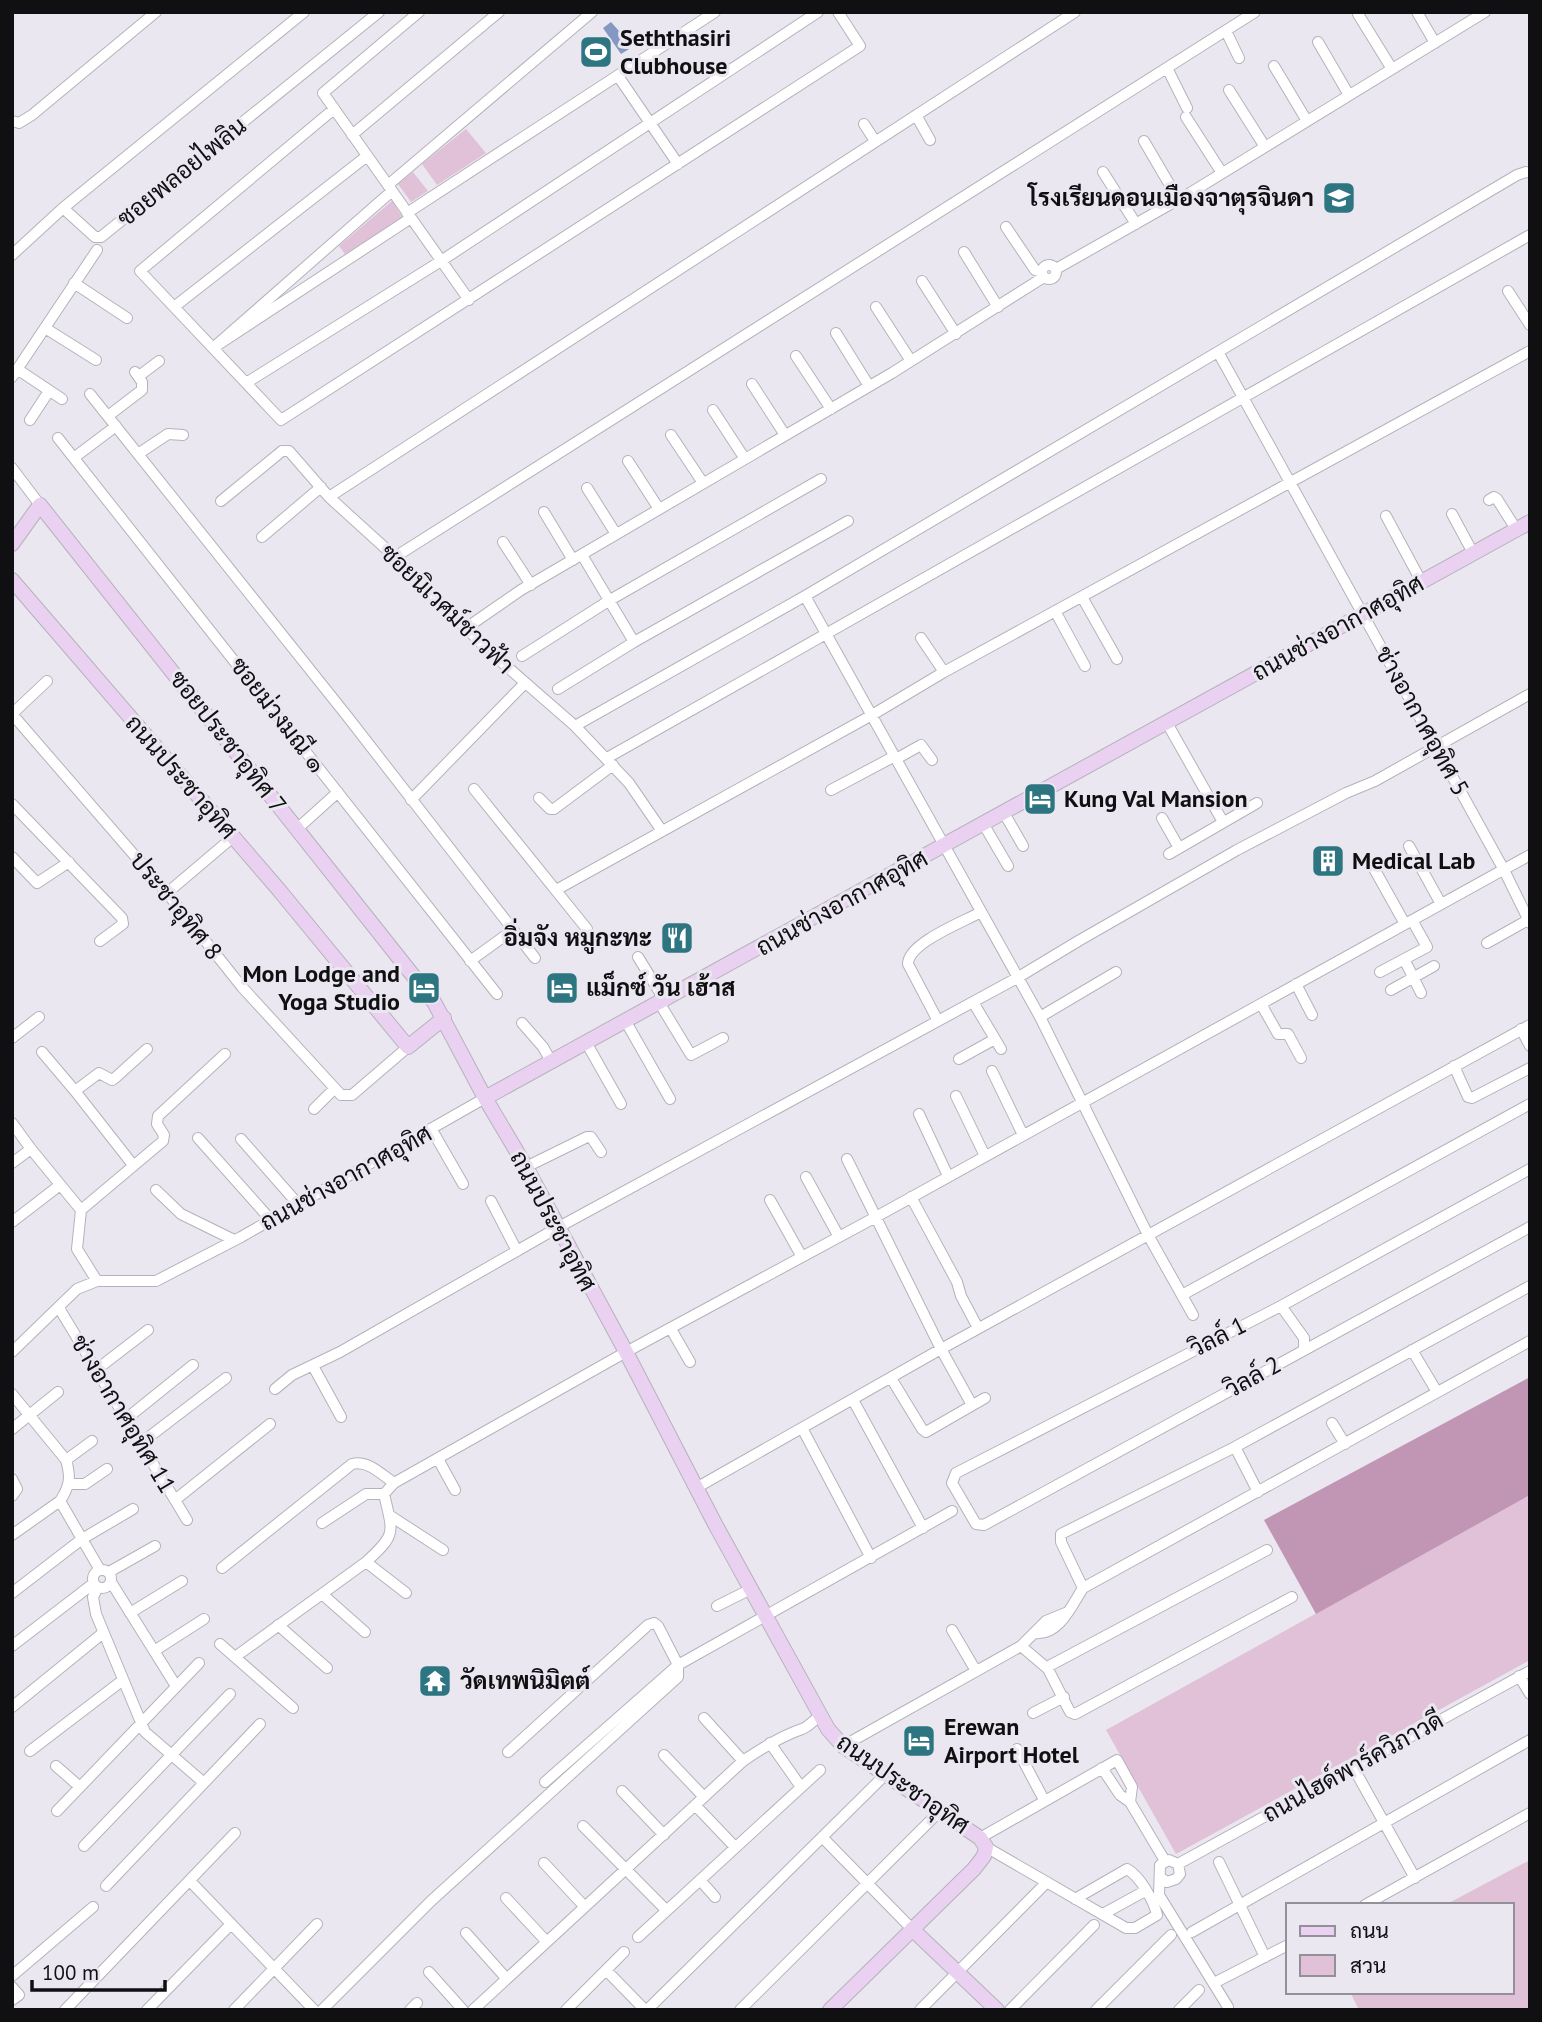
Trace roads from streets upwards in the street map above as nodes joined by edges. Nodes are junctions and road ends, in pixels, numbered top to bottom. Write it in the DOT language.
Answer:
graph roads {
  1 [pos="156,12"];
  2 [pos="304,12"];
  3 [pos="379,12"];
  4 [pos="419,12"];
  5 [pos="499,12"];
  6 [pos="570,12"];
  7 [pos="592,12"];
  8 [pos="715,12"];
  9 [pos="818,12"];
  10 [pos="838,12"];
  11 [pos="1075,12"];
  12 [pos="1255,12"];
  13 [pos="1417,12"];
  14 [pos="1358,14"];
  15 [pos="1479,14"];
  16 [pos="579,22"];
  17 [pos="1226,31"];
  18 [pos="1318,41"];
  19 [pos="1436,43"];
  20 [pos="1239,58"];
  21 [pos="1274,66"];
  22 [pos="1167,68"];
  23 [pos="1392,69"];
  24 [pos="618,76"];
  25 [pos="1229,90"];
  26 [pos="1349,95"];
  27 [pos="334,109"];
  28 [pos="916,115"];
  29 [pos="12,121"];
  30 [pos="1307,121"];
  31 [pos="650,123"];
  32 [pos="864,124"];
  33 [pos="352,135"];
  34 [pos="930,140"];
  35 [pos="875,141"];
  36 [pos="1144,141"];
  37 [pos="1265,147"];
  38 [pos="367,156"];
  39 [pos="678,164"];
  40 [pos="1103,172"];
  41 [pos="1222,173"];
  42 [pos="1530,173"];
  43 [pos="390,188"];
  44 [pos="1178,199"];
  45 [pos="63,208"];
  46 [pos="409,215"];
  47 [pos="1136,224"];
  48 [pos="1006,227"];
  49 [pos="1530,235"];
  50 [pos="97,250"];
  51 [pos="964,252"];
  52 [pos="12,255"];
  53 [pos="441,261"];
  54 [pos="1043,275"];
  55 [pos="922,281"];
  56 [pos="74,283"];
  57 [pos="1508,291"];
  58 [pos="469,300"];
  59 [pos="174,307"];
  60 [pos="876,307"];
  61 [pos="998,307"];
  62 [pos="127,318"];
  63 [pos="1530,325"];
  64 [pos="45,328"];
  65 [pos="836,333"];
  66 [pos="956,334"];
  67 [pos="213,348"];
  68 [pos="1530,351"];
  69 [pos="1219,352"];
  70 [pos="796,356"];
  71 [pos="96,360"];
  72 [pos="159,361"];
  73 [pos="911,361"];
  74 [pos="15,373"];
  75 [pos="246,383"];
  76 [pos="752,384"];
  77 [pos="869,386"];
  78 [pos="49,391"];
  79 [pos="90,394"];
  80 [pos="1244,397"];
  81 [pos="62,399"];
  82 [pos="831,409"];
  83 [pos="713,410"];
  84 [pos="108,416"];
  85 [pos="30,420"];
  86 [pos="116,426"];
  87 [pos="183,435"];
  88 [pos="671,435"];
  89 [pos="785,435"];
  90 [pos="58,438"];
  91 [pos="138,454"];
  92 [pos="75,457"];
  93 [pos="745,459"];
  94 [pos="628,461"];
  95 [pos="12,468"];
  96 [pos="821,479"];
  97 [pos="703,483"];
  98 [pos="1292,483"];
  99 [pos="321,487"];
  100 [pos="587,488"];
  101 [pos="329,496"];
  102 [pos="1489,500"];
  103 [pos="221,501"];
  104 [pos="40,505"];
  105 [pos="659,509"];
  106 [pos="544,512"];
  107 [pos="1452,514"];
  108 [pos="1386,516"];
  109 [pos="848,521"];
  110 [pos="1530,522"];
  111 [pos="1516,529"];
  112 [pos="616,534"];
  113 [pos="262,537"];
  114 [pos="503,542"];
  115 [pos="12,544"];
  116 [pos="1473,553"];
  117 [pos="394,557"];
  118 [pos="577,557"];
  119 [pos="12,580"];
  120 [pos="1421,581"];
  121 [pos="531,585"];
  122 [pos="805,596"];
  123 [pos="1082,597"];
  124 [pos="610,600"];
  125 [pos="1055,611"];
  126 [pos="1363,613"];
  127 [pos="466,628"];
  128 [pos="826,634"];
  129 [pos="921,638"];
  130 [pos="634,642"];
  131 [pos="522,656"];
  132 [pos="1117,659"];
  133 [pos="1085,666"];
  134 [pos="944,672"];
  135 [pos="47,681"];
  136 [pos="524,684"];
  137 [pos="558,689"];
  138 [pos="1530,694"];
  139 [pos="12,714"];
  140 [pos="872,715"];
  141 [pos="1167,723"];
  142 [pos="575,726"];
  143 [pos="1436,746"];
  144 [pos="895,757"];
  145 [pos="932,760"];
  146 [pos="610,762"];
  147 [pos="474,789"];
  148 [pos="831,790"];
  149 [pos="338,792"];
  150 [pos="539,798"];
  151 [pos="411,800"];
  152 [pos="1257,803"];
  153 [pos="12,804"];
  154 [pos="1004,813"];
  155 [pos="1162,818"];
  156 [pos="1223,822"];
  157 [pos="984,825"];
  158 [pos="297,829"];
  159 [pos="662,831"];
  160 [pos="233,837"];
  161 [pos="945,846"];
  162 [pos="1023,846"];
  163 [pos="1409,846"];
  164 [pos="1179,848"];
  165 [pos="1169,855"];
  166 [pos="1530,855"];
  167 [pos="12,857"];
  168 [pos="69,862"];
  169 [pos="1372,864"];
  170 [pos="1008,866"];
  171 [pos="1504,870"];
  172 [pos="556,890"];
  173 [pos="167,892"];
  174 [pos="1441,904"];
  175 [pos="981,912"];
  176 [pos="1529,921"];
  177 [pos="1408,922"];
  178 [pos="587,929"];
  179 [pos="513,930"];
  180 [pos="100,941"];
  181 [pos="1487,943"];
  182 [pos="638,957"];
  183 [pos="535,958"];
  184 [pos="1404,959"];
  185 [pos="470,961"];
  186 [pos="1434,966"];
  187 [pos="1116,972"];
  188 [pos="1380,972"];
  189 [pos="1017,978"];
  190 [pos="1413,978"];
  191 [pos="1296,984"];
  192 [pos="1391,990"];
  193 [pos="1421,992"];
  194 [pos="497,994"];
  195 [pos="662,1002"];
  196 [pos="973,1002"];
  197 [pos="1261,1004"];
  198 [pos="1312,1015"];
  199 [pos="39,1017"];
  200 [pos="444,1017"];
  201 [pos="1040,1017"];
  202 [pos="938,1021"];
  203 [pos="626,1022"];
  204 [pos="522,1023"];
  205 [pos="1526,1027"];
  206 [pos="12,1038"];
  207 [pos="723,1038"];
  208 [pos="587,1044"];
  209 [pos="1530,1046"];
  210 [pos="408,1047"];
  211 [pos="147,1049"];
  212 [pos="42,1052"];
  213 [pos="225,1054"];
  214 [pos="1301,1058"];
  215 [pos="960,1059"];
  216 [pos="552,1063"];
  217 [pos="1454,1066"];
  218 [pos="1530,1068"];
  219 [pos="992,1071"];
  220 [pos="334,1089"];
  221 [pos="75,1091"];
  222 [pos="956,1096"];
  223 [pos="485,1098"];
  224 [pos="670,1099"];
  225 [pos="1084,1102"];
  226 [pos="621,1104"];
  227 [pos="1530,1104"];
  228 [pos="314,1110"];
  229 [pos="919,1114"];
  230 [pos="14,1128"];
  231 [pos="432,1130"];
  232 [pos="1023,1135"];
  233 [pos="198,1138"];
  234 [pos="241,1139"];
  235 [pos="31,1149"];
  236 [pos="601,1152"];
  237 [pos="985,1156"];
  238 [pos="847,1159"];
  239 [pos="12,1163"];
  240 [pos="133,1165"];
  241 [pos="526,1167"];
  242 [pos="1530,1169"];
  243 [pos="948,1176"];
  244 [pos="806,1177"];
  245 [pos="463,1184"];
  246 [pos="60,1185"];
  247 [pos="156,1190"];
  248 [pos="911,1197"];
  249 [pos="770,1200"];
  250 [pos="491,1201"];
  251 [pos="298,1203"];
  252 [pos="81,1210"];
  253 [pos="874,1218"];
  254 [pos="270,1219"];
  255 [pos="12,1222"];
  256 [pos="1530,1227"];
  257 [pos="557,1228"];
  258 [pos="1148,1235"];
  259 [pos="839,1237"];
  260 [pos="234,1240"];
  261 [pos="517,1251"];
  262 [pos="802,1257"];
  263 [pos="97,1281"];
  264 [pos="1530,1286"];
  265 [pos="1182,1295"];
  266 [pos="1281,1306"];
  267 [pos="59,1308"];
  268 [pos="1194,1315"];
  269 [pos="978,1328"];
  270 [pos="671,1329"];
  271 [pos="148,1330"];
  272 [pos="1530,1341"];
  273 [pos="941,1349"];
  274 [pos="1304,1349"];
  275 [pos="1412,1350"];
  276 [pos="12,1352"];
  277 [pos="626,1352"];
  278 [pos="690,1362"];
  279 [pos="193,1365"];
  280 [pos="313,1366"];
  281 [pos="96,1370"];
  282 [pos="226,1378"];
  283 [pos="891,1378"];
  284 [pos="275,1389"];
  285 [pos="58,1392"];
  286 [pos="1437,1392"];
  287 [pos="12,1394"];
  288 [pos="985,1398"];
  289 [pos="853,1400"];
  290 [pos="972,1405"];
  291 [pos="30,1415"];
  292 [pos="341,1417"];
  293 [pos="125,1419"];
  294 [pos="1332,1423"];
  295 [pos="270,1424"];
  296 [pos="802,1428"];
  297 [pos="12,1429"];
  298 [pos="92,1441"];
  299 [pos="141,1443"];
  300 [pos="1345,1444"];
  301 [pos="1235,1447"];
  302 [pos="438,1458"];
  303 [pos="66,1460"];
  304 [pos="107,1469"];
  305 [pos="12,1479"];
  306 [pos="394,1483"];
  307 [pos="70,1484"];
  308 [pos="696,1488"];
  309 [pos="455,1490"];
  310 [pos="1258,1492"];
  311 [pos="384,1494"];
  312 [pos="12,1496"];
  313 [pos="174,1500"];
  314 [pos="60,1501"];
  315 [pos="133,1509"];
  316 [pos="953,1511"];
  317 [pos="389,1515"];
  318 [pos="187,1520"];
  319 [pos="322,1523"];
  320 [pos="976,1524"];
  321 [pos="923,1528"];
  322 [pos="12,1535"];
  323 [pos="82,1539"];
  324 [pos="155,1546"];
  325 [pos="443,1550"];
  326 [pos="1267,1550"];
  327 [pos="871,1558"];
  328 [pos="366,1562"];
  329 [pos="222,1568"];
  330 [pos="107,1575"];
  331 [pos="182,1581"];
  332 [pos="96,1585"];
  333 [pos="751,1588"];
  334 [pos="1083,1588"];
  335 [pos="12,1593"];
  336 [pos="405,1593"];
  337 [pos="321,1594"];
  338 [pos="1292,1597"];
  339 [pos="717,1606"];
  340 [pos="130,1613"];
  341 [pos="766,1617"];
  342 [pos="204,1619"];
  343 [pos="278,1625"];
  344 [pos="953,1630"];
  345 [pos="365,1632"];
  346 [pos="103,1633"];
  347 [pos="220,1644"];
  348 [pos="12,1646"];
  349 [pos="1021,1646"];
  350 [pos="154,1651"];
  351 [pos="235,1657"];
  352 [pos="198,1663"];
  353 [pos="678,1665"];
  354 [pos="327,1668"];
  355 [pos="1048,1669"];
  356 [pos="976,1671"];
  357 [pos="1525,1674"];
  358 [pos="123,1680"];
  359 [pos="176,1686"];
  360 [pos="230,1693"];
  361 [pos="1530,1694"];
  362 [pos="1064,1697"];
  363 [pos="12,1707"];
  364 [pos="293,1708"];
  365 [pos="1033,1713"];
  366 [pos="704,1718"];
  367 [pos="816,1718"];
  368 [pos="141,1723"];
  369 [pos="260,1724"];
  370 [pos="1530,1740"];
  371 [pos="770,1743"];
  372 [pos="843,1746"];
  373 [pos="1017,1749"];
  374 [pos="30,1751"];
  375 [pos="508,1752"];
  376 [pos="170,1754"];
  377 [pos="664,1755"];
  378 [pos="743,1761"];
  379 [pos="56,1766"];
  380 [pos="1353,1767"];
  381 [pos="1102,1768"];
  382 [pos="820,1770"];
  383 [pos="885,1775"];
  384 [pos="203,1782"];
  385 [pos="545,1782"];
  386 [pos="80,1787"];
  387 [pos="801,1787"];
  388 [pos="622,1791"];
  389 [pos="704,1797"];
  390 [pos="1044,1800"];
  391 [pos="1130,1802"];
  392 [pos="695,1805"];
  393 [pos="57,1811"];
  394 [pos="940,1811"];
  395 [pos="1530,1813"];
  396 [pos="1384,1823"];
  397 [pos="583,1826"];
  398 [pos="235,1833"];
  399 [pos="664,1835"];
  400 [pos="822,1837"];
  401 [pos="983,1842"];
  402 [pos="84,1846"];
  403 [pos="735,1847"];
  404 [pos="1166,1861"];
  405 [pos="544,1863"];
  406 [pos="1219,1863"];
  407 [pos="1178,1864"];
  408 [pos="626,1870"];
  409 [pos="1161,1878"];
  410 [pos="1415,1878"];
  411 [pos="700,1880"];
  412 [pos="190,1881"];
  413 [pos="1047,1882"];
  414 [pos="867,1884"];
  415 [pos="106,1886"];
  416 [pos="1145,1891"];
  417 [pos="715,1897"];
  418 [pos="506,1898"];
  419 [pos="1074,1899"];
  420 [pos="1368,1903"];
  421 [pos="1240,1905"];
  422 [pos="584,1906"];
  423 [pos="93,1907"];
  424 [pos="666,1910"];
  425 [pos="1103,1914"];
  426 [pos="231,1924"];
  427 [pos="317,1924"];
  428 [pos="1094,1925"];
  429 [pos="912,1929"];
  430 [pos="1192,1932"];
  431 [pos="466,1933"];
  432 [pos="1171,1935"];
  433 [pos="638,1937"];
  434 [pos="546,1941"];
  435 [pos="1286,1946"];
  436 [pos="624,1952"];
  437 [pos="1265,1957"];
  438 [pos="274,1970"];
  439 [pos="606,1970"];
  440 [pos="429,1972"];
  441 [pos="957,1973"];
  442 [pos="12,1976"];
  443 [pos="506,1978"];
  444 [pos="1214,1983"];
  445 [pos="12,1987"];
  446 [pos="1199,1990"];
  447 [pos="12,2000"];
  448 [pos="1228,2007"];
  449 [pos="65,2010"];
  450 [pos="146,2010"];
  451 [pos="234,2010"];
  452 [pos="313,2010"];
  453 [pos="321,2010"];
  454 [pos="463,2010"];
  455 [pos="473,2010"];
  456 [pos="566,2010"];
  457 [pos="646,2010"];
  458 [pos="740,2010"];
  459 [pos="830,2010"];
  460 [pos="920,2010"];
  461 [pos="997,2010"];
  462 [pos="1010,2010"];
  463 [pos="1096,2010"];
  464 [pos="1179,2010"];
  1 -- 29 [label="street"];
  2 -- 45 [label="street, ซอยพลอยไพลิน"];
  3 -- 45 [label="street, ซอยพลอยไพลิน"];
  4 -- 27 [label="street"];
  5 -- 33 [label="street"];
  6 -- 16 [label="street"];
  7 -- 16 [label="street"];
  8 -- 24 [label="street"];
  9 -- 31 [label="street"];
  10 -- 39 [label="street"];
  11 -- 28 [label="street"];
  12 -- 17 [label="street"];
  13 -- 19 [label="street"];
  14 -- 23 [label="street"];
  15 -- 19 [label="street"];
  16 -- 43 [label="street"];
  17 -- 20 [label="street"];
  17 -- 22 [label="street"];
  18 -- 26 [label="street"];
  19 -- 23 [label="street"];
  21 -- 30 [label="street"];
  22 -- 41 [label="street"];
  22 -- 117 [label="street"];
  23 -- 26 [label="street"];
  24 -- 31 [label="street"];
  24 -- 46 [label="street"];
  25 -- 37 [label="street"];
  26 -- 30 [label="street"];
  27 -- 33 [label="street"];
  27 -- 59 [label="street"];
  28 -- 34 [label="street"];
  28 -- 35 [label="street"];
  30 -- 37 [label="street"];
  31 -- 39 [label="street"];
  31 -- 53 [label="street"];
  32 -- 35 [label="street"];
  33 -- 38 [label="street"];
  35 -- 101 [label="street"];
  36 -- 44 [label="street"];
  37 -- 41 [label="street"];
  38 -- 43 [label="street"];
  38 -- 59 [label="street"];
  39 -- 58 [label="street"];
  40 -- 47 [label="street"];
  41 -- 44 [label="street"];
  42 -- 69 [label="street"];
  43 -- 46 [label="street"];
  43 -- 67 [label="street"];
  44 -- 47 [label="street"];
  45 -- 52 [label="street"];
  46 -- 53 [label="street"];
  46 -- 67 [label="street"];
  47 -- 54 [label="street"];
  48 -- 54 [label="street"];
  49 -- 80 [label="street"];
  50 -- 56 [label="street"];
  51 -- 61 [label="street"];
  53 -- 58 [label="street"];
  53 -- 75 [label="street"];
  54 -- 61 [label="street"];
  55 -- 66 [label="street"];
  56 -- 62 [label="street"];
  56 -- 64 [label="street"];
  57 -- 63 [label="street"];
  58 -- 75 [label="street"];
  59 -- 67 [label="street"];
  60 -- 73 [label="street"];
  61 -- 66 [label="street"];
  64 -- 71 [label="street"];
  64 -- 74 [label="street"];
  65 -- 77 [label="street"];
  66 -- 73 [label="street"];
  67 -- 75 [label="street"];
  68 -- 98 [label="street"];
  69 -- 80 [label="street, ช่างอากาศอุทิศ 5"];
  69 -- 122 [label="street"];
  70 -- 82 [label="street"];
  72 -- 84 [label="street"];
  73 -- 77 [label="street"];
  74 -- 78 [label="street"];
  76 -- 89 [label="street"];
  77 -- 82 [label="street"];
  78 -- 81 [label="street"];
  78 -- 85 [label="street"];
  79 -- 84 [label="street"];
  80 -- 98 [label="street, ช่างอากาศอุทิศ 5"];
  80 -- 128 [label="street"];
  82 -- 89 [label="street"];
  83 -- 93 [label="street"];
  84 -- 86 [label="street"];
  86 -- 91 [label="street"];
  86 -- 92 [label="street"];
  87 -- 91 [label="street"];
  88 -- 97 [label="street"];
  89 -- 93 [label="street"];
  90 -- 92 [label="street, ซอยม่วงมณี ๑"];
  91 -- 151 [label="street"];
  92 -- 149 [label="street, ซอยม่วงมณี ๑"];
  93 -- 97 [label="street"];
  94 -- 105 [label="street"];
  95 -- 104 [label="street"];
  96 -- 124 [label="street"];
  97 -- 105 [label="street"];
  98 -- 123 [label="street"];
  98 -- 126 [label="street, ช่างอากาศอุทิศ 5"];
  99 -- 101 [label="street, ซอยนิเวศม์ชาวฟ้า"];
  99 -- 103 [label="street, ซอยนิเวศม์ชาวฟ้า"];
  99 -- 113 [label="street"];
  100 -- 112 [label="street"];
  101 -- 117 [label="street, ซอยนิเวศม์ชาวฟ้า"];
  102 -- 111 [label="street"];
  104 -- 115 [label="street"];
  104 -- 158 [label="street, ซอยประชาอุทิศ 7"];
  105 -- 112 [label="street"];
  106 -- 118 [label="street"];
  107 -- 116 [label="street"];
  108 -- 120 [label="street"];
  109 -- 130 [label="street"];
  110 -- 111 [label="street, ถนนช่างอากาศอุทิศ"];
  111 -- 116 [label="street, ถนนช่างอากาศอุทิศ"];
  112 -- 118 [label="street"];
  114 -- 121 [label="street"];
  116 -- 120 [label="street, ถนนช่างอากาศอุทิศ"];
  117 -- 127 [label="street, ซอยนิเวศม์ชาวฟ้า"];
  118 -- 121 [label="street"];
  118 -- 124 [label="street"];
  119 -- 160 [label="street, ถนนประชาอุทิศ"];
  120 -- 126 [label="street, ถนนช่างอากาศอุทิศ"];
  121 -- 127 [label="street"];
  122 -- 128 [label="street"];
  122 -- 142 [label="street"];
  123 -- 125 [label="street"];
  123 -- 132 [label="street"];
  124 -- 130 [label="street"];
  124 -- 131 [label="street"];
  125 -- 133 [label="street"];
  125 -- 134 [label="street"];
  126 -- 141 [label="street, ถนนช่างอากาศอุทิศ"];
  126 -- 143 [label="street, ช่างอากาศอุทิศ 5"];
  127 -- 136 [label="street, ซอยนิเวศม์ชาวฟ้า"];
  128 -- 140 [label="street"];
  128 -- 146 [label="street"];
  129 -- 134 [label="street"];
  130 -- 137 [label="street"];
  134 -- 140 [label="street"];
  135 -- 139 [label="street"];
  136 -- 142 [label="street, ซอยนิเวศม์ชาวฟ้า"];
  136 -- 151 [label="street"];
  138 -- 143 [label="street"];
  139 -- 173 [label="street, ประชาอุทิศ 8"];
  140 -- 144 [label="street"];
  140 -- 159 [label="street"];
  141 -- 154 [label="street, ถนนช่างอากาศอุทิศ"];
  141 -- 156 [label="street"];
  142 -- 146 [label="street, ซอยนิเวศม์ชาวฟ้า"];
  143 -- 171 [label="street, ช่างอากาศอุทิศ 5"];
  143 -- 189 [label="street"];
  144 -- 145 [label="street"];
  144 -- 148 [label="street"];
  144 -- 161 [label="street"];
  146 -- 150 [label="street"];
  146 -- 159 [label="street, ซอยนิเวศม์ชาวฟ้า"];
  147 -- 172 [label="street"];
  149 -- 158 [label="street"];
  149 -- 185 [label="street, ซอยม่วงมณี ๑"];
  151 -- 179 [label="street"];
  152 -- 156 [label="street"];
  153 -- 168 [label="street"];
  154 -- 157 [label="street, ถนนช่างอากาศอุทิศ"];
  154 -- 162 [label="street"];
  155 -- 164 [label="street"];
  156 -- 164 [label="street"];
  157 -- 161 [label="street, ถนนช่างอากาศอุทิศ"];
  157 -- 170 [label="street"];
  158 -- 200 [label="street, ซอยประชาอุทิศ 7"];
  159 -- 172 [label="street"];
  160 -- 173 [label="street"];
  160 -- 210 [label="street, ถนนประชาอุทิศ"];
  161 -- 175 [label="street"];
  161 -- 195 [label="street, ถนนช่างอากาศอุทิศ"];
  163 -- 174 [label="street"];
  164 -- 165 [label="street"];
  166 -- 171 [label="street"];
  167 -- 168 [label="street"];
  168 -- 180 [label="street"];
  169 -- 177 [label="street"];
  171 -- 174 [label="street"];
  171 -- 176 [label="street, ช่างอากาศอุทิศ 5"];
  172 -- 178 [label="street"];
  173 -- 220 [label="street, ประชาอุทิศ 8"];
  174 -- 177 [label="street"];
  175 -- 189 [label="street"];
  175 -- 202 [label="street"];
  176 -- 181 [label="street"];
  177 -- 184 [label="street"];
  177 -- 191 [label="street"];
  179 -- 183 [label="street"];
  179 -- 185 [label="street"];
  182 -- 195 [label="street"];
  184 -- 188 [label="street"];
  184 -- 190 [label="street"];
  185 -- 194 [label="street, ซอยม่วงมณี ๑"];
  186 -- 190 [label="street"];
  187 -- 201 [label="street"];
  189 -- 196 [label="street"];
  189 -- 201 [label="street"];
  190 -- 192 [label="street"];
  190 -- 193 [label="street"];
  191 -- 197 [label="street"];
  191 -- 198 [label="street"];
  195 -- 203 [label="street, ถนนช่างอากาศอุทิศ"];
  195 -- 207 [label="street"];
  196 -- 202 [label="street"];
  196 -- 215 [label="street"];
  197 -- 214 [label="street"];
  197 -- 225 [label="street"];
  199 -- 206 [label="street"];
  200 -- 210 [label="street"];
  200 -- 223 [label="street, ถนนประชาอุทิศ"];
  201 -- 225 [label="street"];
  202 -- 257 [label="street"];
  203 -- 208 [label="street, ถนนช่างอากาศอุทิศ"];
  203 -- 224 [label="street"];
  204 -- 216 [label="street"];
  205 -- 209 [label="street"];
  205 -- 217 [label="street"];
  208 -- 216 [label="street, ถนนช่างอากาศอุทิศ"];
  208 -- 226 [label="street"];
  210 -- 220 [label="street"];
  211 -- 221 [label="street"];
  212 -- 221 [label="street"];
  213 -- 240 [label="street"];
  216 -- 223 [label="street, ถนนช่างอากาศอุทิศ"];
  217 -- 218 [label="street"];
  217 -- 258 [label="street"];
  219 -- 232 [label="street"];
  220 -- 228 [label="street"];
  221 -- 240 [label="street"];
  222 -- 237 [label="street"];
  223 -- 231 [label="street, ถนนช่างอากาศอุทิศ"];
  223 -- 241 [label="street, ถนนประชาอุทิศ"];
  225 -- 232 [label="street"];
  225 -- 258 [label="street"];
  227 -- 265 [label="street"];
  229 -- 243 [label="street"];
  230 -- 235 [label="street"];
  231 -- 245 [label="street"];
  231 -- 251 [label="street, ถนนช่างอากาศอุทิศ"];
  232 -- 237 [label="street"];
  233 -- 254 [label="street"];
  234 -- 251 [label="street"];
  235 -- 239 [label="street"];
  235 -- 246 [label="street"];
  236 -- 241 [label="street"];
  237 -- 243 [label="street"];
  238 -- 253 [label="street"];
  240 -- 252 [label="street"];
  241 -- 257 [label="street, ถนนประชาอุทิศ"];
  242 -- 266 [label="street, วิลล์ 1"];
  243 -- 248 [label="street"];
  244 -- 259 [label="street"];
  246 -- 252 [label="street"];
  246 -- 255 [label="street"];
  247 -- 260 [label="street"];
  248 -- 253 [label="street"];
  248 -- 269 [label="street"];
  249 -- 262 [label="street"];
  250 -- 261 [label="street"];
  251 -- 254 [label="street, ถนนช่างอากาศอุทิศ"];
  252 -- 263 [label="street"];
  253 -- 259 [label="street"];
  253 -- 273 [label="street"];
  254 -- 260 [label="street, ถนนช่างอากาศอุทิศ"];
  256 -- 274 [label="street, วิลล์ 2"];
  257 -- 261 [label="street"];
  257 -- 277 [label="street, ถนนประชาอุทิศ"];
  258 -- 265 [label="street"];
  258 -- 269 [label="street"];
  259 -- 262 [label="street"];
  260 -- 263 [label="street, ถนนช่างอากาศอุทิศ"];
  261 -- 280 [label="street"];
  262 -- 270 [label="street"];
  263 -- 267 [label="street"];
  264 -- 275 [label="street"];
  265 -- 268 [label="street"];
  266 -- 274 [label="street"];
  266 -- 320 [label="street, วิลล์ 1"];
  267 -- 276 [label="street"];
  267 -- 281 [label="street, ช่างอากาศอุทิศ 11"];
  269 -- 273 [label="street"];
  270 -- 277 [label="street"];
  270 -- 278 [label="street"];
  271 -- 281 [label="street"];
  272 -- 286 [label="street"];
  273 -- 283 [label="street"];
  273 -- 290 [label="street"];
  274 -- 320 [label="street, วิลล์ 2"];
  275 -- 286 [label="street"];
  275 -- 301 [label="street"];
  277 -- 302 [label="street"];
  277 -- 308 [label="street, ถนนประชาอุทิศ"];
  279 -- 293 [label="street"];
  280 -- 284 [label="street"];
  280 -- 292 [label="street"];
  281 -- 293 [label="street, ช่างอากาศอุทิศ 11"];
  282 -- 299 [label="street"];
  283 -- 289 [label="street"];
  283 -- 290 [label="street"];
  285 -- 291 [label="street"];
  286 -- 300 [label="street"];
  287 -- 291 [label="street"];
  288 -- 290 [label="street"];
  289 -- 296 [label="street"];
  289 -- 321 [label="street"];
  291 -- 297 [label="street"];
  291 -- 303 [label="street"];
  293 -- 299 [label="street, ช่างอากาศอุทิศ 11"];
  294 -- 300 [label="street"];
  295 -- 313 [label="street"];
  296 -- 308 [label="street"];
  296 -- 327 [label="street"];
  298 -- 303 [label="street"];
  299 -- 313 [label="street, ช่างอากาศอุทิศ 11"];
  300 -- 310 [label="street"];
  301 -- 310 [label="street"];
  301 -- 334 [label="street"];
  302 -- 306 [label="street"];
  302 -- 309 [label="street"];
  303 -- 307 [label="street"];
  304 -- 307 [label="street"];
  305 -- 312 [label="street"];
  306 -- 311 [label="street"];
  306 -- 329 [label="street"];
  307 -- 314 [label="street"];
  308 -- 333 [label="street, ถนนประชาอุทิศ"];
  310 -- 334 [label="street"];
  311 -- 317 [label="street"];
  311 -- 319 [label="street"];
  313 -- 318 [label="street, ช่างอากาศอุทิศ 11"];
  314 -- 322 [label="street"];
  314 -- 323 [label="street"];
  315 -- 323 [label="street"];
  316 -- 321 [label="street"];
  317 -- 325 [label="street"];
  317 -- 328 [label="street"];
  321 -- 327 [label="street"];
  323 -- 330 [label="street"];
  323 -- 335 [label="street"];
  324 -- 330 [label="street"];
  326 -- 355 [label="street"];
  327 -- 341 [label="street"];
  328 -- 336 [label="street"];
  328 -- 337 [label="street"];
  330 -- 332 [label="street"];
  330 -- 332 [label="street"];
  330 -- 340 [label="street"];
  331 -- 340 [label="street"];
  332 -- 346 [label="street"];
  332 -- 348 [label="street"];
  333 -- 339 [label="street"];
  333 -- 341 [label="street, ถนนประชาอุทิศ"];
  334 -- 349 [label="street"];
  337 -- 343 [label="street"];
  337 -- 345 [label="street"];
  338 -- 362 [label="street"];
  340 -- 350 [label="street"];
  341 -- 353 [label="street"];
  341 -- 367 [label="street, ถนนประชาอุทิศ"];
  342 -- 350 [label="street"];
  343 -- 351 [label="street"];
  343 -- 354 [label="street"];
  344 -- 356 [label="street"];
  346 -- 358 [label="street"];
  346 -- 363 [label="street"];
  347 -- 351 [label="street"];
  349 -- 355 [label="street"];
  349 -- 356 [label="street"];
  350 -- 359 [label="street"];
  351 -- 364 [label="street"];
  352 -- 359 [label="street"];
  353 -- 375 [label="street"];
  353 -- 385 [label="street"];
  353 -- 453 [label="street"];
  355 -- 362 [label="street"];
  356 -- 372 [label="street"];
  357 -- 361 [label="street"];
  357 -- 380 [label="street, ถนนไฮด์พาร์ควิภาวดี"];
  358 -- 368 [label="street"];
  358 -- 374 [label="street"];
  359 -- 368 [label="street"];
  360 -- 376 [label="street"];
  362 -- 365 [label="street"];
  366 -- 378 [label="street"];
  367 -- 371 [label="street"];
  367 -- 372 [label="street, ถนนประชาอุทิศ"];
  368 -- 376 [label="street"];
  368 -- 386 [label="street"];
  369 -- 384 [label="street"];
  370 -- 396 [label="street"];
  371 -- 378 [label="street"];
  371 -- 387 [label="street"];
  372 -- 383 [label="street, ถนนประชาอุทิศ"];
  373 -- 390 [label="street"];
  376 -- 384 [label="street"];
  376 -- 402 [label="street"];
  377 -- 389 [label="street"];
  378 -- 389 [label="street"];
  379 -- 386 [label="street"];
  380 -- 396 [label="street"];
  380 -- 407 [label="street, ถนนไฮด์พาร์ควิภาวดี"];
  381 -- 390 [label="street"];
  381 -- 391 [label="street"];
  381 -- 391 [label="street"];
  382 -- 387 [label="street"];
  383 -- 394 [label="street, ถนนประชาอุทิศ"];
  383 -- 400 [label="street"];
  384 -- 415 [label="street"];
  386 -- 393 [label="street"];
  387 -- 403 [label="street"];
  388 -- 399 [label="street"];
  389 -- 392 [label="street"];
  390 -- 401 [label="street"];
  391 -- 404 [label="street"];
  392 -- 399 [label="street"];
  392 -- 403 [label="street"];
  394 -- 401 [label="street, ถนนประชาอุทิศ"];
  394 -- 414 [label="street"];
  395 -- 410 [label="street"];
  396 -- 410 [label="street"];
  396 -- 421 [label="street"];
  397 -- 408 [label="street"];
  398 -- 412 [label="street"];
  399 -- 408 [label="street"];
  400 -- 414 [label="street"];
  400 -- 457 [label="street"];
  401 -- 413 [label="street"];
  401 -- 429 [label="street, ถนนประชาอุทิศ"];
  403 -- 411 [label="street"];
  404 -- 407 [label="street"];
  404 -- 409 [label="street"];
  405 -- 422 [label="street"];
  406 -- 421 [label="street"];
  407 -- 409 [label="street, ถนนไฮด์พาร์ควิภาวดี"];
  408 -- 422 [label="street"];
  408 -- 424 [label="street"];
  409 -- 444 [label="street"];
  410 -- 420 [label="street"];
  411 -- 417 [label="street"];
  411 -- 424 [label="street"];
  412 -- 426 [label="street"];
  412 -- 449 [label="street"];
  413 -- 419 [label="street"];
  413 -- 441 [label="street"];
  414 -- 429 [label="street"];
  414 -- 458 [label="street"];
  416 -- 419 [label="street"];
  416 -- 425 [label="street"];
  416 -- 425 [label="street"];
  418 -- 434 [label="street"];
  419 -- 425 [label="street"];
  421 -- 430 [label="street"];
  421 -- 437 [label="street"];
  422 -- 434 [label="street"];
  423 -- 442 [label="street"];
  424 -- 433 [label="street"];
  426 -- 438 [label="street"];
  426 -- 450 [label="street"];
  427 -- 438 [label="street"];
  428 -- 462 [label="street"];
  429 -- 441 [label="street"];
  429 -- 459 [label="street, ถนนประชาอุทิศ"];
  431 -- 443 [label="street"];
  432 -- 463 [label="street"];
  434 -- 443 [label="street"];
  435 -- 437 [label="street"];
  436 -- 439 [label="street"];
  437 -- 444 [label="street"];
  438 -- 451 [label="street"];
  438 -- 452 [label="street"];
  439 -- 456 [label="street"];
  439 -- 457 [label="street"];
  440 -- 454 [label="street"];
  441 -- 460 [label="street"];
  441 -- 461 [label="street"];
  443 -- 455 [label="street"];
  444 -- 448 [label="street"];
  445 -- 447 [label="street"];
  446 -- 464 [label="street"];
}
